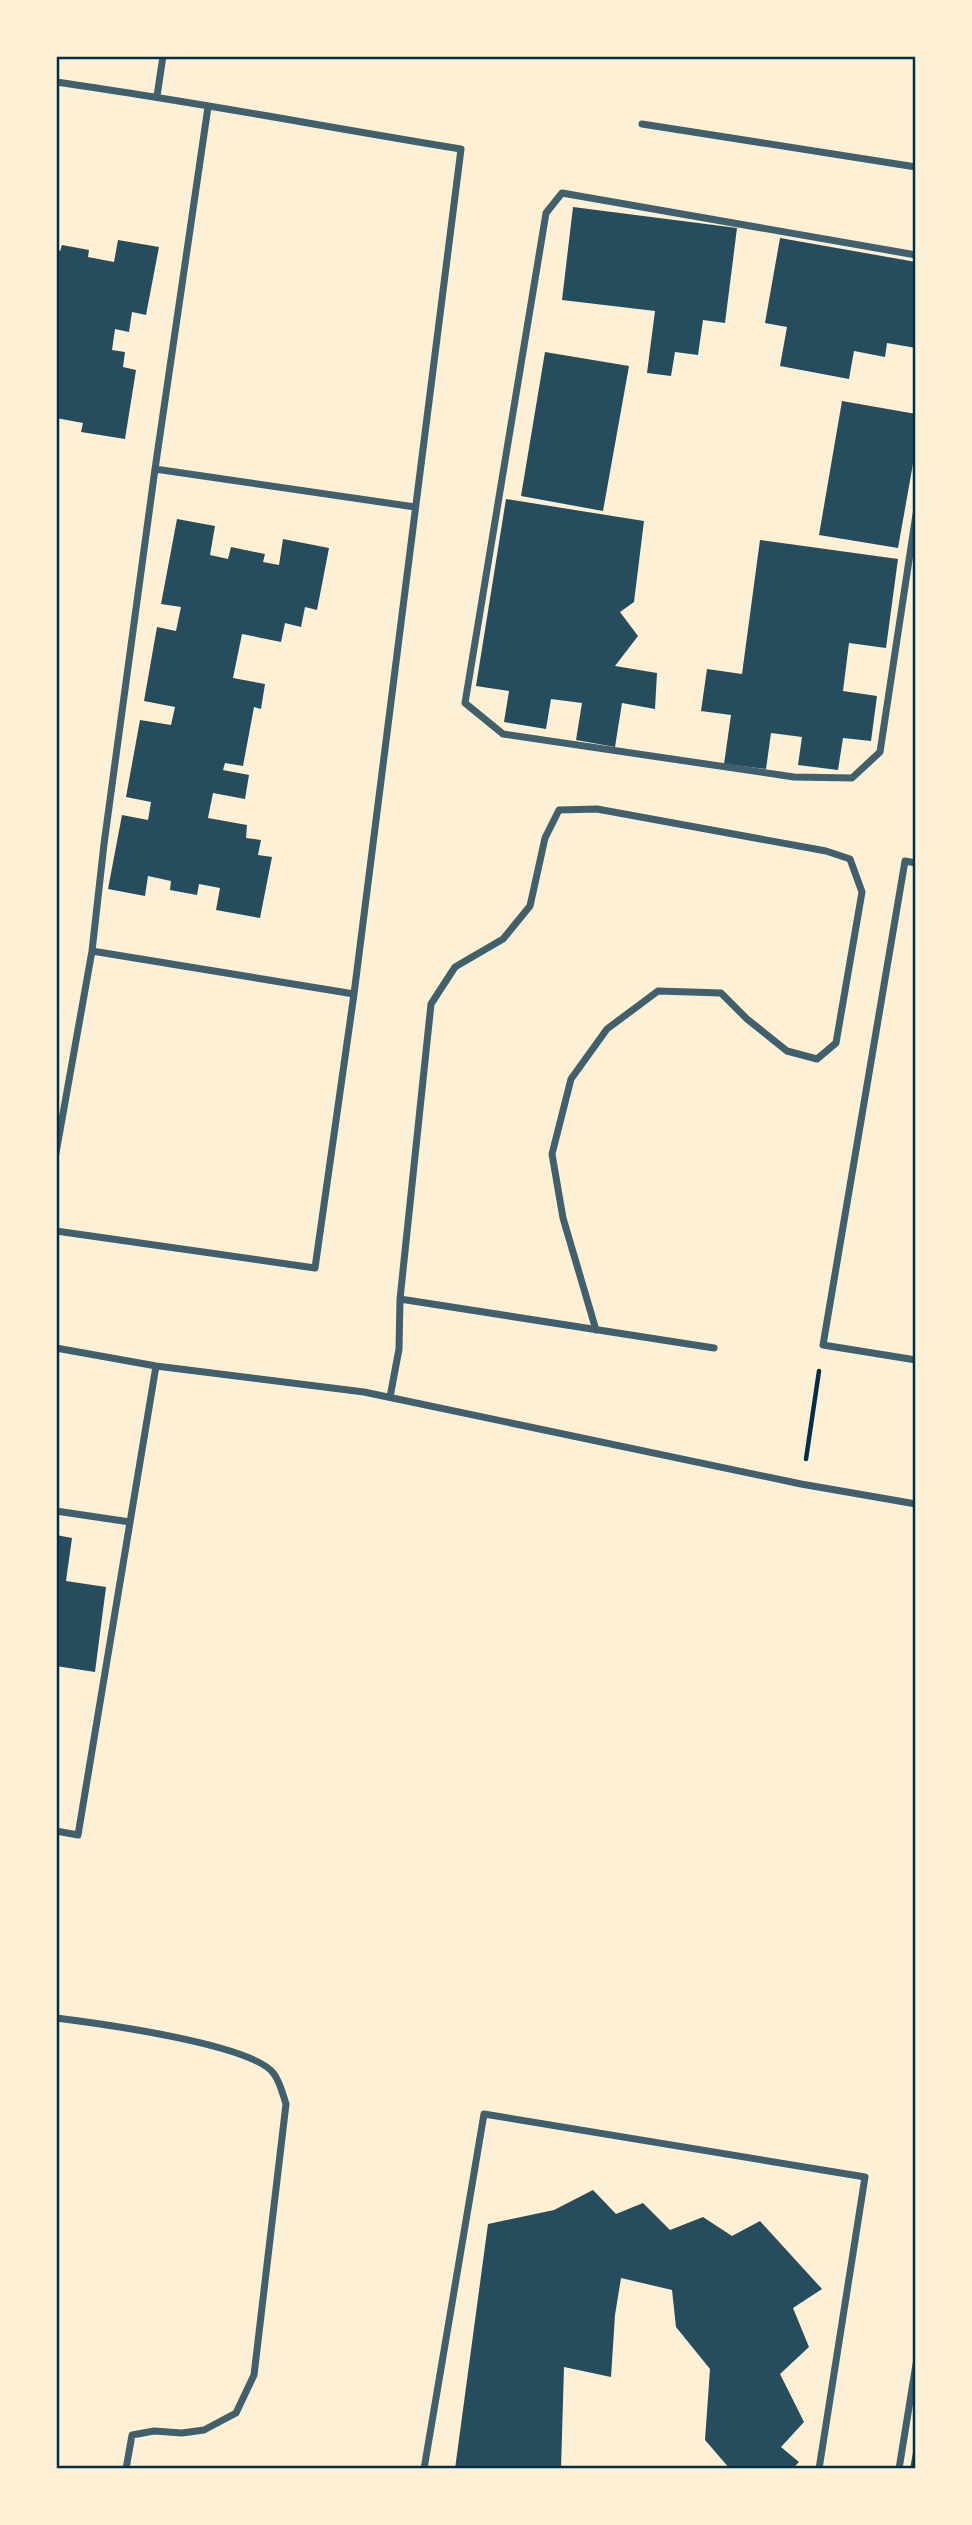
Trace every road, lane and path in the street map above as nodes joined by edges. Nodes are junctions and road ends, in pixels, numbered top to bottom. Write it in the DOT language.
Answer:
graph roads {
  1 [pos="163,56"];
  2 [pos="56,82"];
  3 [pos="158,96"];
  4 [pos="208,107"];
  5 [pos="642,124"];
  6 [pos="916,167"];
  7 [pos="916,255"];
  8 [pos="155,469"];
  9 [pos="415,507"];
  10 [pos="916,514"];
  11 [pos="916,863"];
  12 [pos="92,951"];
  13 [pos="354,994"];
  14 [pos="56,1153"];
  15 [pos="56,1231"];
  16 [pos="400,1298"];
  17 [pos="596,1330"];
  18 [pos="823,1345"];
  19 [pos="56,1348"];
  20 [pos="714,1348"];
  21 [pos="916,1360"];
  22 [pos="156,1366"];
  23 [pos="390,1397"];
  24 [pos="801,1484"];
  25 [pos="916,1504"];
  26 [pos="56,1511"];
  27 [pos="130,1522"];
  28 [pos="56,1831"];
  29 [pos="56,2018"];
  30 [pos="916,2364"];
  31 [pos="126,2469"];
  32 [pos="424,2469"];
  33 [pos="819,2469"];
  34 [pos="899,2469"];
  1 -- 3 [label="street"];
  2 -- 3 [label="street"];
  3 -- 4 [label="street"];
  4 -- 8 [label="street"];
  4 -- 9 [label="street"];
  5 -- 6 [label="street"];
  7 -- 10 [label="street"];
  8 -- 9 [label="street"];
  8 -- 12 [label="street"];
  9 -- 13 [label="street"];
  11 -- 18 [label="street"];
  12 -- 13 [label="street"];
  12 -- 14 [label="street"];
  13 -- 15 [label="street"];
  16 -- 17 [label="street"];
  16 -- 17 [label="street"];
  16 -- 23 [label="street"];
  17 -- 20 [label="street"];
  18 -- 21 [label="street"];
  18 -- 24 [label="path"];
  19 -- 22 [label="street"];
  22 -- 23 [label="street"];
  22 -- 27 [label="street"];
  23 -- 24 [label="street"];
  24 -- 25 [label="street"];
  26 -- 27 [label="street"];
  27 -- 28 [label="street"];
  29 -- 31 [label="street"];
  30 -- 34 [label="street"];
  32 -- 33 [label="street"];
}
